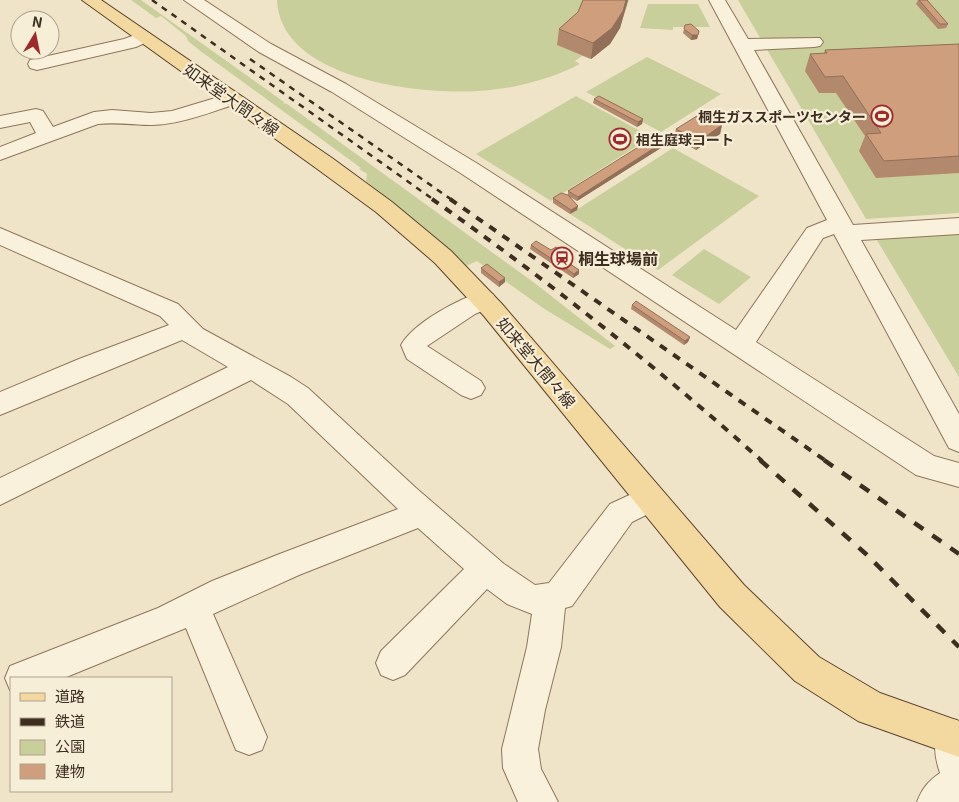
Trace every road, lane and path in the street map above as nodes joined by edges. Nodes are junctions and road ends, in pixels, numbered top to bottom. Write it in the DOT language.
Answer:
graph roads {
  1 [pos="90,0"];
  2 [pos="192,0"];
  3 [pos="717,0"];
  4 [pos="143,37"];
  5 [pos="814,42"];
  6 [pos="742,45"];
  7 [pos="37,64"];
  8 [pos="232,99"];
  9 [pos="0,122"];
  10 [pos="48,136"];
  11 [pos="0,154"];
  12 [pos="959,226"];
  13 [pos="844,229"];
  14 [pos="3,240"];
  15 [pos="484,300"];
  16 [pos="184,329"];
  17 [pos="739,343"];
  18 [pos="250,368"];
  19 [pos="471,388"];
  20 [pos="0,404"];
  21 [pos="959,440"];
  22 [pos="959,475"];
  23 [pos="0,492"];
  24 [pos="648,499"];
  25 [pos="420,511"];
  26 [pos="486,568"];
  27 [pos="548,600"];
  28 [pos="194,607"];
  29 [pos="393,663"];
  30 [pos="24,677"];
  31 [pos="249,737"];
  32 [pos="956,738"];
  33 [pos="959,775"];
  34 [pos="959,782"];
  35 [pos="539,802"];
  36 [pos="936,802"];
  1 -- 4 [label="main road, 如来堂大間々線"];
  2 -- 17 [label="street"];
  3 -- 6 [label="street"];
  4 -- 7 [label="street"];
  4 -- 8 [label="main road, 如来堂大間々線"];
  5 -- 6 [label="street"];
  6 -- 13 [label="street"];
  8 -- 10 [label="street"];
  8 -- 15 [label="main road, 如来堂大間々線"];
  9 -- 10 [label="street"];
  10 -- 11 [label="street"];
  12 -- 13 [label="street"];
  13 -- 17 [label="street"];
  13 -- 21 [label="street"];
  14 -- 16 [label="street"];
  15 -- 19 [label="street"];
  15 -- 24 [label="main road, 如来堂大間々線"];
  16 -- 18 [label="street"];
  16 -- 20 [label="street"];
  17 -- 22 [label="street"];
  18 -- 23 [label="street"];
  18 -- 25 [label="street"];
  24 -- 27 [label="street"];
  24 -- 32 [label="main road, 如来堂大間々線"];
  25 -- 26 [label="street"];
  25 -- 28 [label="street"];
  26 -- 27 [label="street"];
  26 -- 29 [label="street"];
  27 -- 35 [label="street"];
  28 -- 30 [label="street"];
  28 -- 31 [label="street"];
  32 -- 33 [label="street"];
  34 -- 36 [label="street"];
}
